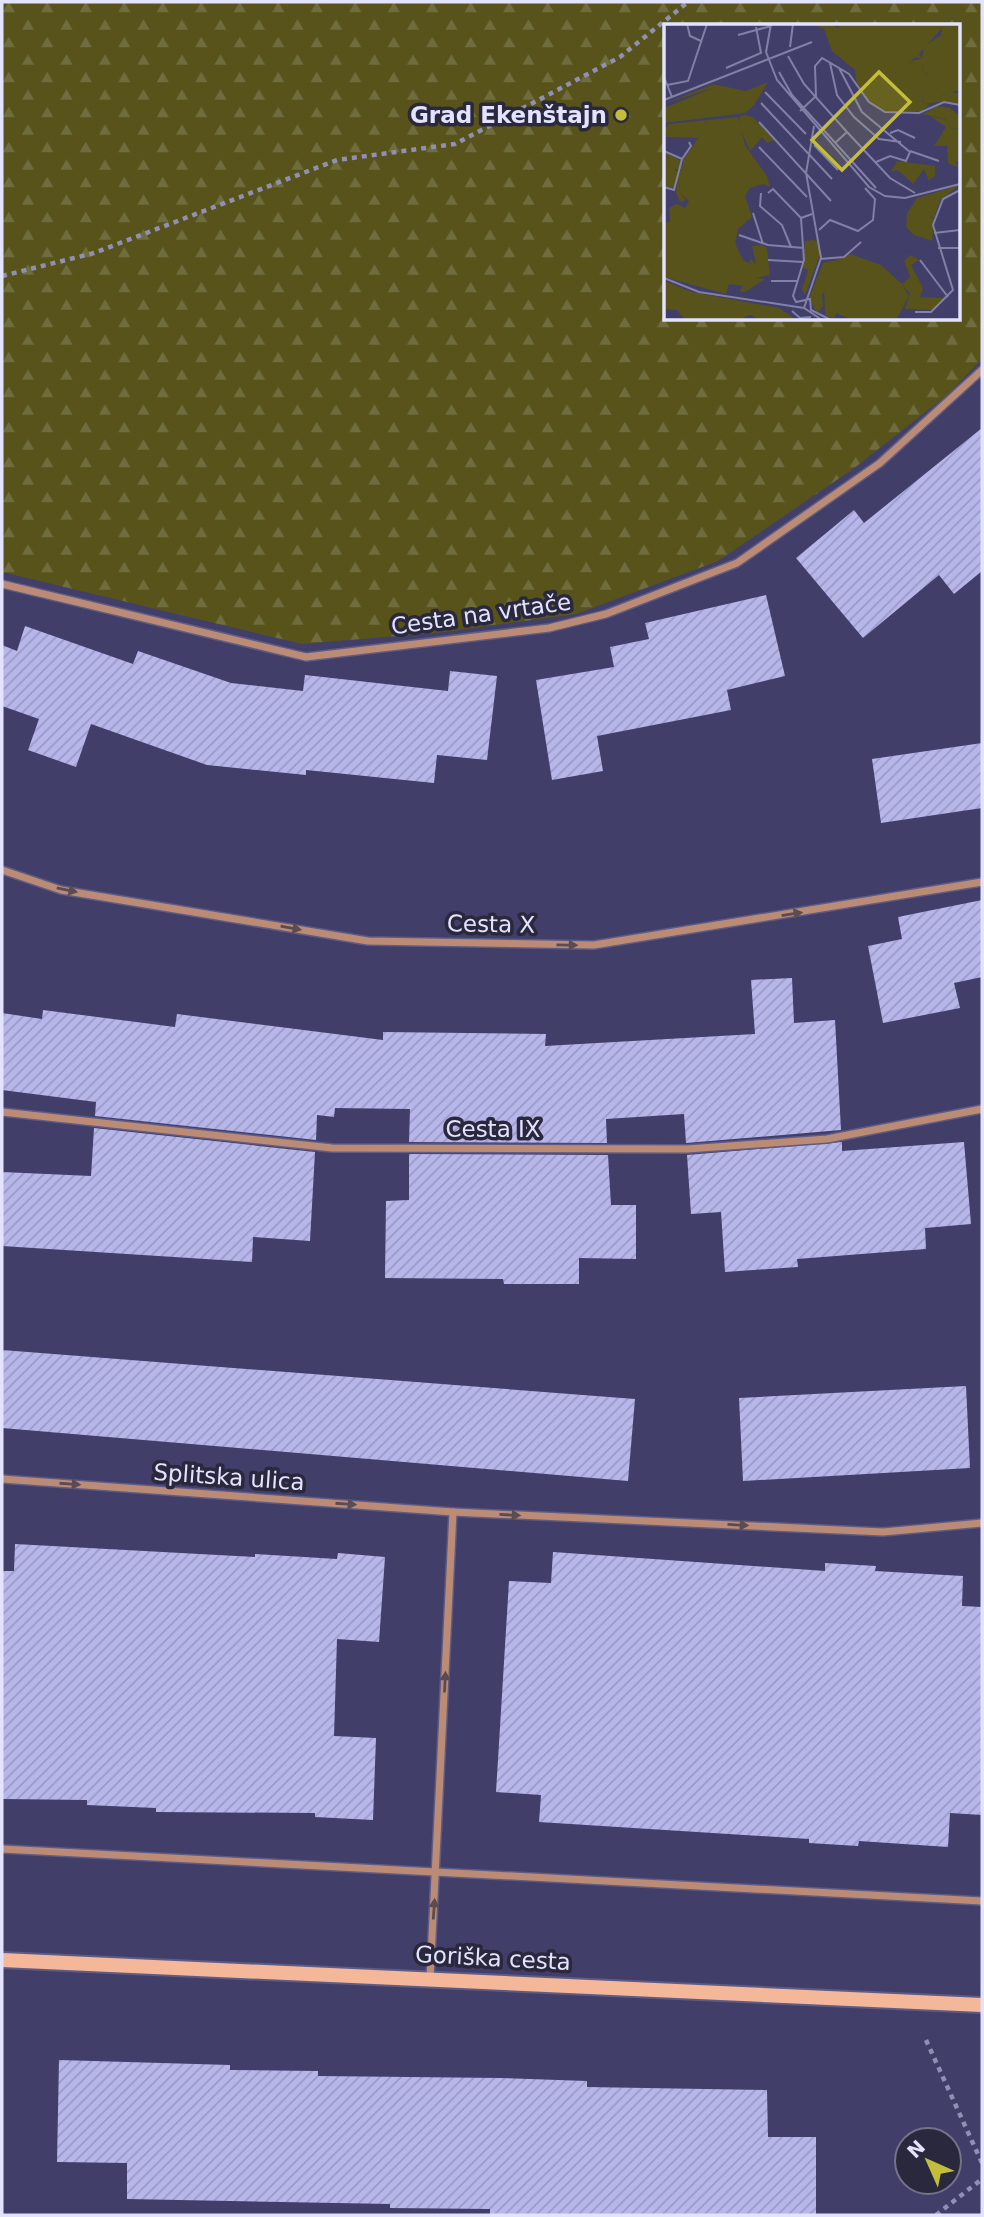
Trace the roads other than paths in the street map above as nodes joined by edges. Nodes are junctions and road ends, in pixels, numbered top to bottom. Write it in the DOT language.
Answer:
graph roads {
  1 [pos="982,370"];
  2 [pos="2,584"];
  3 [pos="2,870"];
  4 [pos="982,882"];
  5 [pos="982,1109"];
  6 [pos="2,1112"];
  7 [pos="2,1479"];
  8 [pos="453,1512"];
  9 [pos="982,1523"];
  10 [pos="2,1849"];
  11 [pos="437,1871"];
  12 [pos="982,1901"];
  13 [pos="2,1960"];
  14 [pos="430,1978"];
  15 [pos="982,2005"];
  1 -- 2 [label="street, Cesta na vrtače"];
  3 -- 4 [label="street, Cesta X, one-way"];
  5 -- 6 [label="street, Cesta IX"];
  7 -- 8 [label="street, Splitska ulica, one-way"];
  8 -- 9 [label="street, Splitska ulica, one-way"];
  11 -- 8 [label="street, one-way"];
  10 -- 11 [label="street"];
  11 -- 12 [label="street"];
  14 -- 11 [label="street, one-way"];
  13 -- 14 [label="street, Goriška cesta"];
  14 -- 15 [label="street, Goriška cesta"];
}
